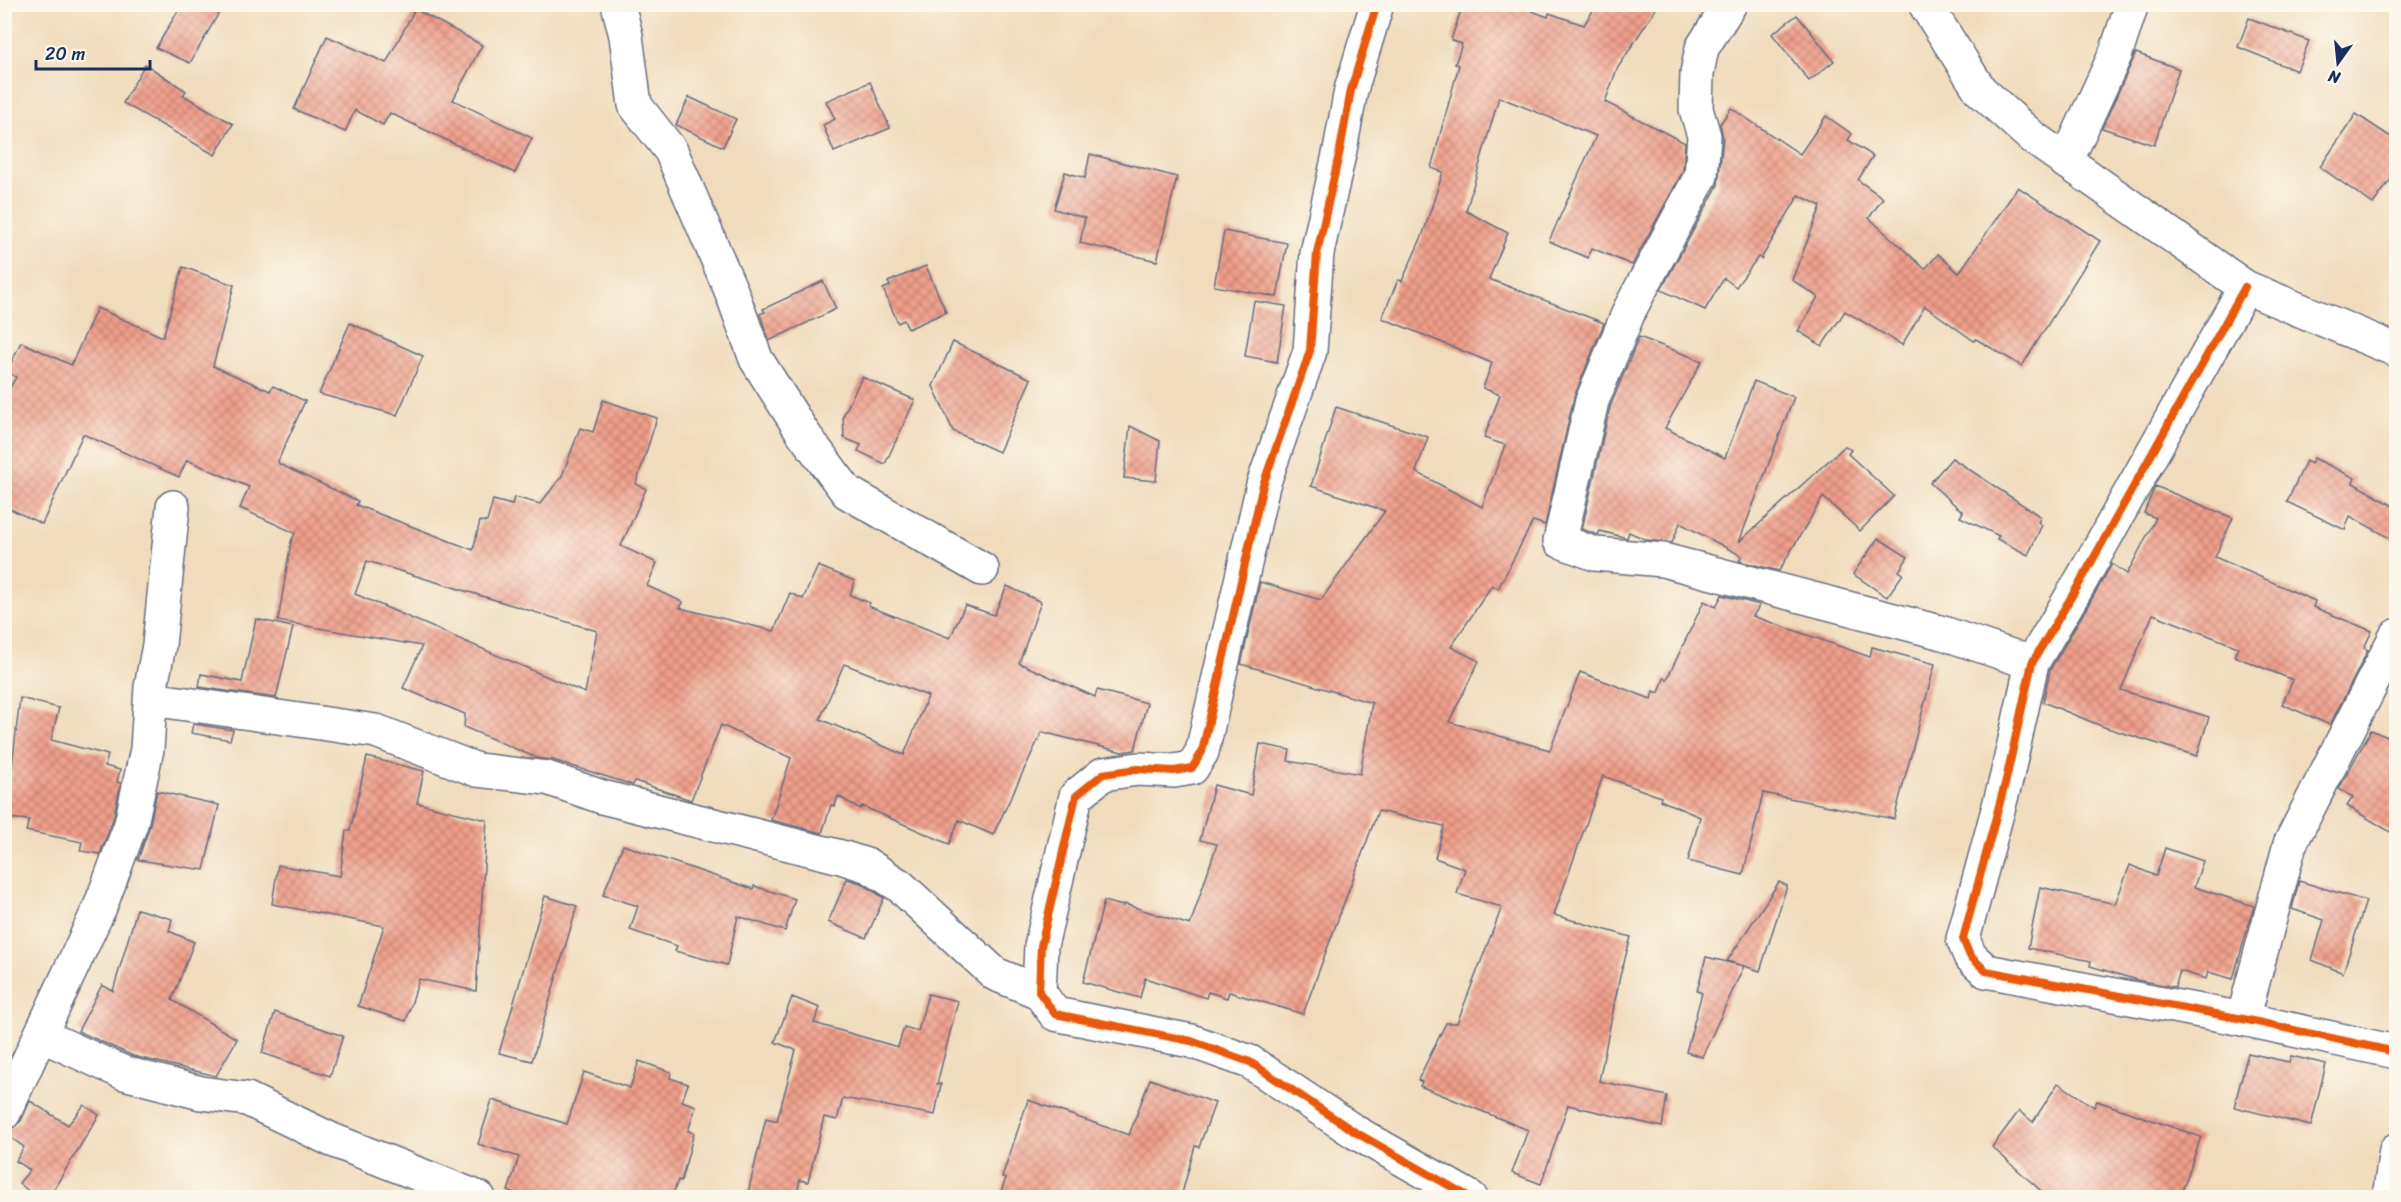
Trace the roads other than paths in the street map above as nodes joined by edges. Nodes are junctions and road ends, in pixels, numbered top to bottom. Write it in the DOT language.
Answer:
graph roads {
  1 [pos="618,4"];
  2 [pos="1377,4"];
  3 [pos="1730,4"];
  4 [pos="1925,4"];
  5 [pos="2132,4"];
  6 [pos="2066,162"];
  7 [pos="2245,287"];
  8 [pos="2397,350"];
  9 [pos="173,507"];
  10 [pos="982,569"];
  11 [pos="2397,636"];
  12 [pos="2032,663"];
  13 [pos="151,699"];
  14 [pos="1039,992"];
  15 [pos="2244,1019"];
  16 [pos="40,1035"];
  17 [pos="2397,1052"];
  18 [pos="4,1113"];
  19 [pos="2397,1150"];
  20 [pos="479,1197"];
  21 [pos="1471,1197"];
  22 [pos="2389,1197"];
  1 -- 10 [label="street"];
  2 -- 14 [label="street"];
  3 -- 12 [label="street"];
  4 -- 6 [label="street"];
  5 -- 6 [label="street"];
  6 -- 7 [label="street"];
  7 -- 8 [label="street"];
  7 -- 12 [label="street"];
  9 -- 13 [label="street"];
  11 -- 15 [label="street"];
  12 -- 15 [label="street"];
  13 -- 14 [label="street"];
  13 -- 16 [label="street"];
  14 -- 21 [label="street"];
  15 -- 17 [label="street"];
  16 -- 18 [label="street"];
  16 -- 20 [label="street"];
  19 -- 22 [label="street"];
}
